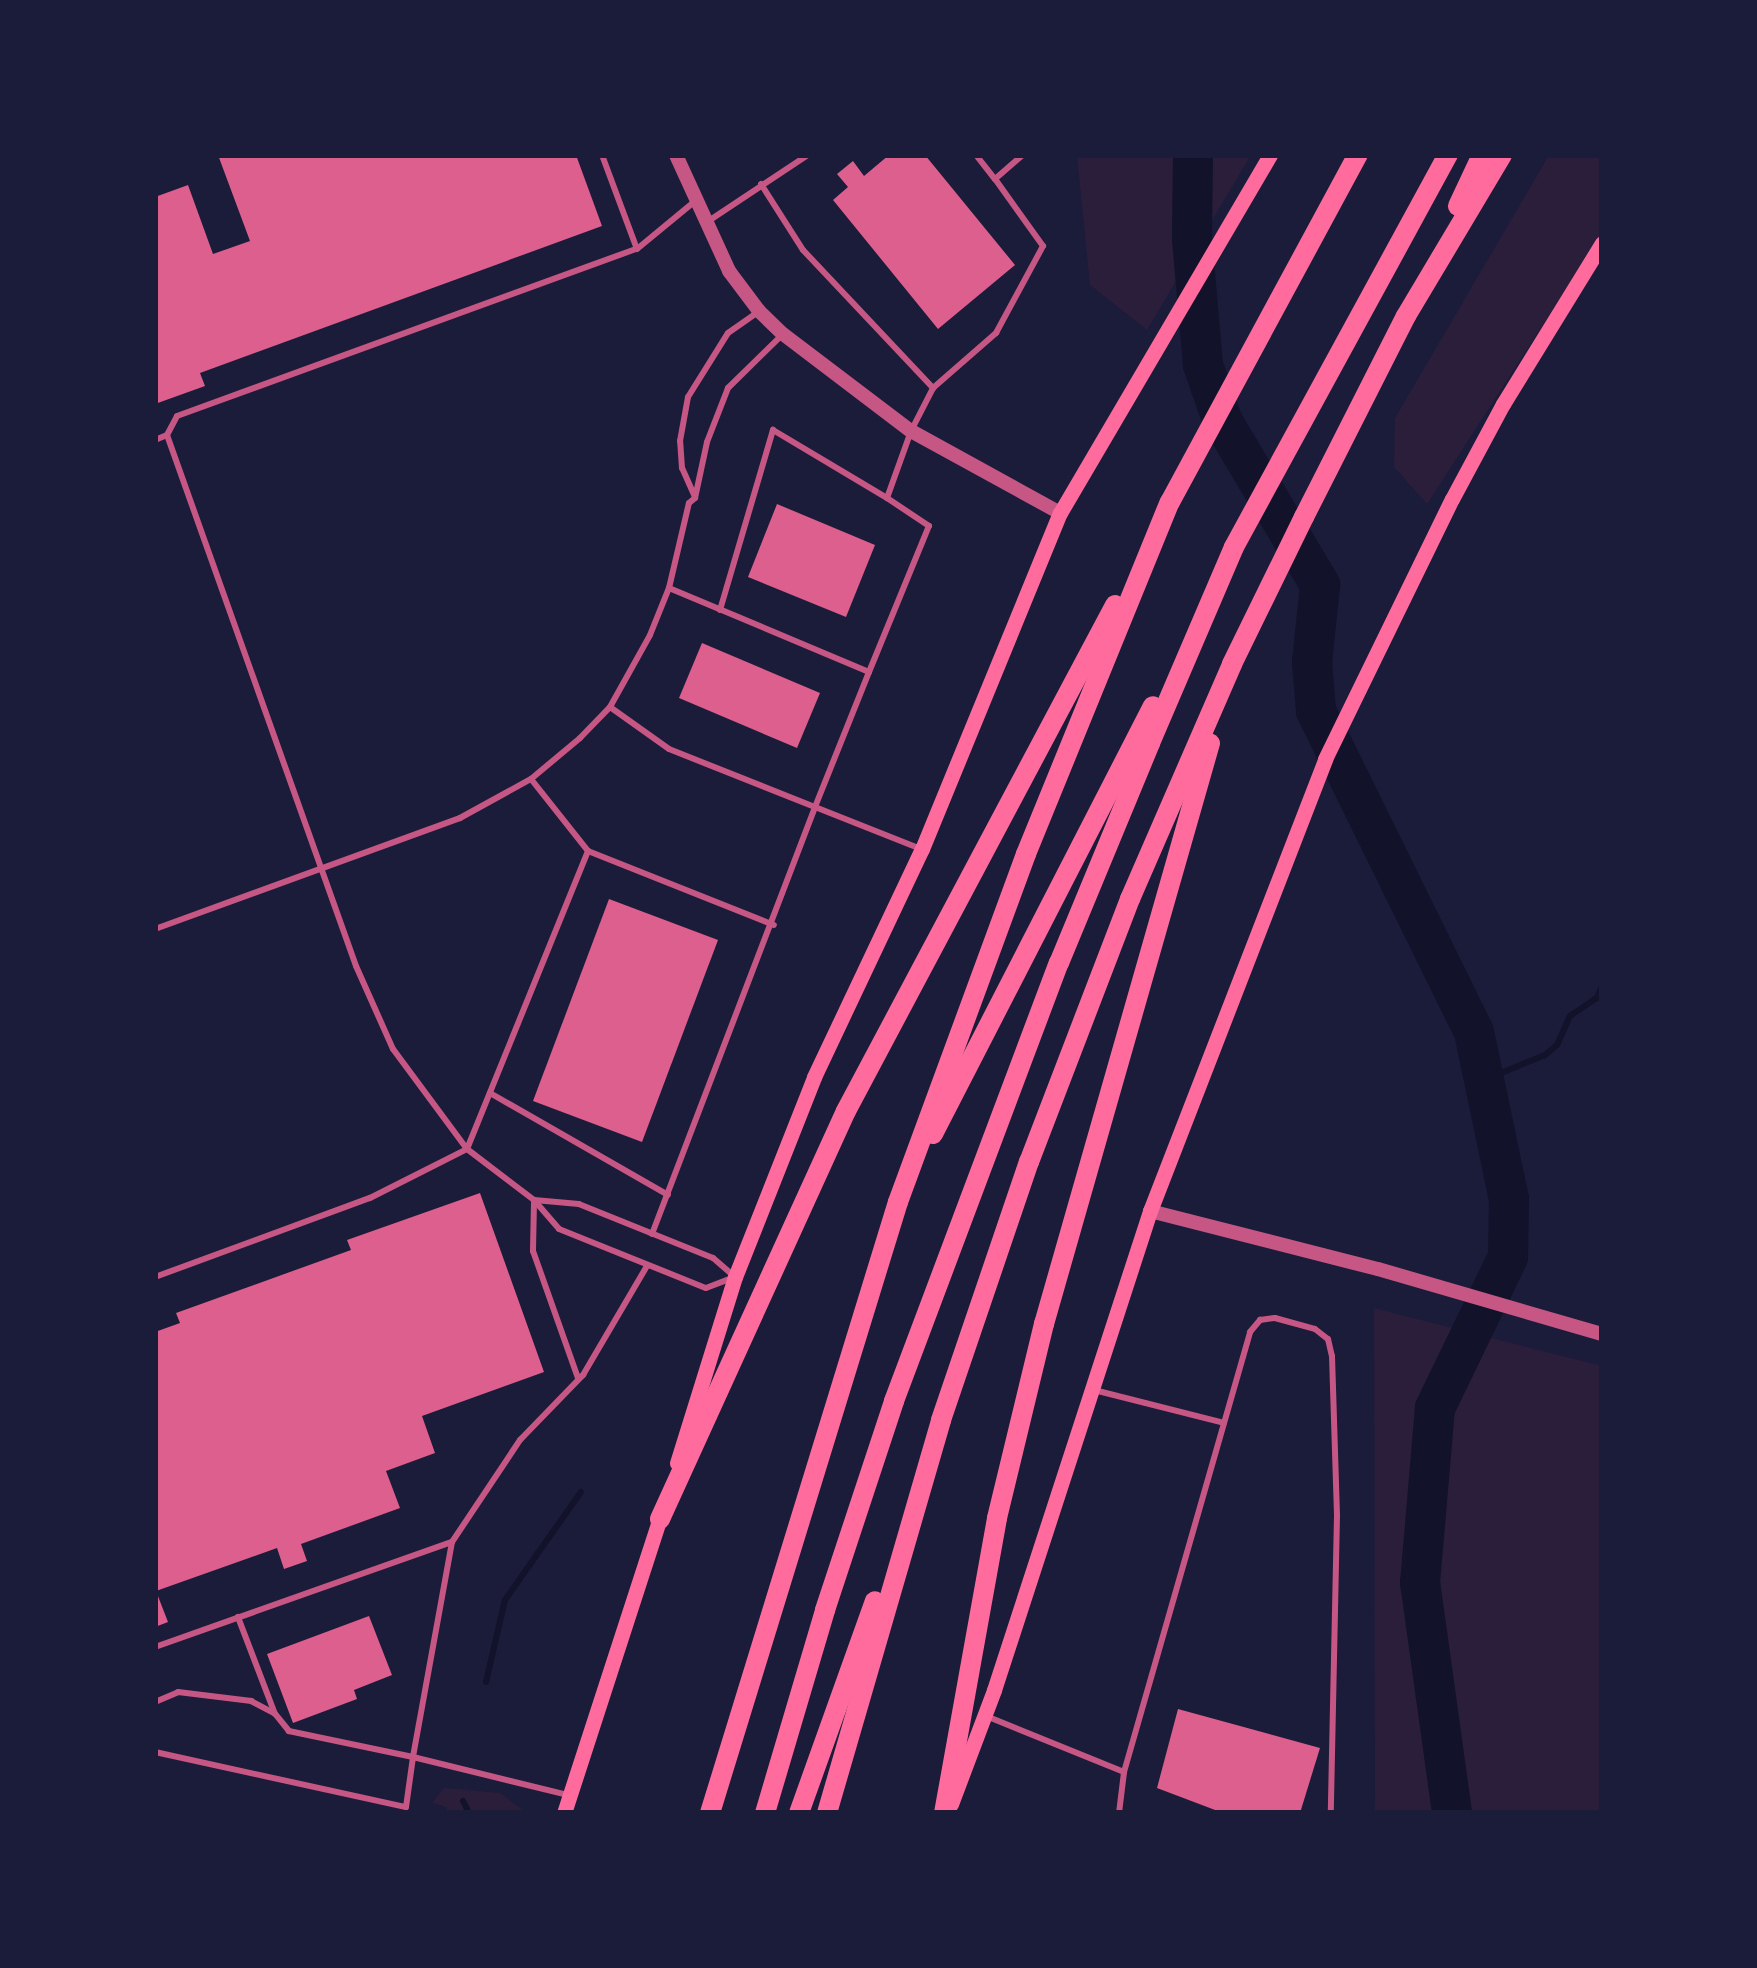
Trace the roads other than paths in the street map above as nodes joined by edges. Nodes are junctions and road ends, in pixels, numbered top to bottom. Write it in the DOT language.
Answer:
graph roads {
  1 [pos="602,155"];
  2 [pos="676,155"];
  3 [pos="808,155"];
  4 [pos="976,155"];
  5 [pos="1023,155"];
  6 [pos="1270,155"];
  7 [pos="1358,155"];
  8 [pos="1448,155"];
  9 [pos="1482,155"];
  10 [pos="1502,155"];
  11 [pos="995,179"];
  12 [pos="762,184"];
  13 [pos="695,201"];
  14 [pos="706,223"];
  15 [pos="1602,243"];
  16 [pos="637,248"];
  17 [pos="759,311"];
  18 [pos="1406,316"];
  19 [pos="783,334"];
  20 [pos="933,388"];
  21 [pos="910,431"];
  22 [pos="166,436"];
  23 [pos="155,440"];
  24 [pos="696,498"];
  25 [pos="887,498"];
  26 [pos="1170,502"];
  27 [pos="1060,513"];
  28 [pos="1234,548"];
  29 [pos="668,588"];
  30 [pos="720,610"];
  31 [pos="1232,664"];
  32 [pos="868,672"];
  33 [pos="610,706"];
  34 [pos="531,779"];
  35 [pos="815,807"];
  36 [pos="922,849"];
  37 [pos="588,850"];
  38 [pos="322,870"];
  39 [pos="774,925"];
  40 [pos="155,929"];
  41 [pos="490,1093"];
  42 [pos="467,1149"];
  43 [pos="668,1194"];
  44 [pos="534,1200"];
  45 [pos="898,1202"];
  46 [pos="1150,1210"];
  47 [pos="652,1234"];
  48 [pos="646,1266"];
  49 [pos="155,1277"];
  50 [pos="734,1277"];
  51 [pos="1602,1334"];
  52 [pos="578,1378"];
  53 [pos="1091,1390"];
  54 [pos="941,1420"];
  55 [pos="1224,1423"];
  56 [pos="660,1519"];
  57 [pos="452,1542"];
  58 [pos="238,1618"];
  59 [pos="155,1647"];
  60 [pos="155,1702"];
  61 [pos="275,1714"];
  62 [pos="985,1716"];
  63 [pos="155,1752"];
  64 [pos="413,1757"];
  65 [pos="1124,1772"];
  66 [pos="569,1796"];
  67 [pos="564,1813"];
  68 [pos="710,1813"];
  69 [pos="765,1813"];
  70 [pos="798,1813"];
  71 [pos="826,1813"];
  72 [pos="946,1813"];
  73 [pos="1119,1813"];
  74 [pos="1331,1813"];
  1 -- 16 [label="lane"];
  2 -- 13 [label="street"];
  3 -- 12 [label="lane"];
  4 -- 11 [label="lane"];
  5 -- 11 [label="lane"];
  6 -- 27 [label="main road"];
  7 -- 26 [label="highway"];
  8 -- 28 [label="highway"];
  9 -- 18 [label="highway"];
  10 -- 18 [label="highway"];
  11 -- 20 [label="lane"];
  12 -- 14 [label="lane"];
  12 -- 20 [label="lane"];
  13 -- 14 [label="street"];
  13 -- 16 [label="lane"];
  14 -- 17 [label="street"];
  15 -- 46 [label="main road"];
  16 -- 22 [label="lane"];
  17 -- 19 [label="street"];
  17 -- 24 [label="lane"];
  18 -- 31 [label="highway"];
  19 -- 21 [label="street"];
  19 -- 24 [label="lane"];
  20 -- 21 [label="lane"];
  21 -- 25 [label="lane"];
  21 -- 27 [label="street"];
  22 -- 23 [label="lane"];
  22 -- 38 [label="lane"];
  24 -- 29 [label="lane"];
  25 -- 30 [label="lane"];
  25 -- 32 [label="lane"];
  26 -- 45 [label="highway"];
  26 -- 56 [label="highway"];
  27 -- 36 [label="main road"];
  28 -- 45 [label="highway"];
  28 -- 69 [label="highway"];
  29 -- 30 [label="lane"];
  29 -- 33 [label="lane"];
  30 -- 32 [label="lane"];
  31 -- 54 [label="highway"];
  31 -- 72 [label="highway"];
  32 -- 35 [label="lane"];
  33 -- 34 [label="lane"];
  33 -- 35 [label="lane"];
  34 -- 37 [label="lane"];
  34 -- 38 [label="lane"];
  35 -- 36 [label="lane"];
  35 -- 39 [label="lane"];
  36 -- 50 [label="main road"];
  37 -- 39 [label="lane"];
  37 -- 41 [label="lane"];
  38 -- 40 [label="lane"];
  38 -- 42 [label="lane"];
  39 -- 43 [label="lane"];
  41 -- 42 [label="lane"];
  41 -- 43 [label="lane"];
  42 -- 44 [label="lane"];
  42 -- 49 [label="lane"];
  43 -- 47 [label="lane"];
  44 -- 47 [label="lane"];
  44 -- 48 [label="lane"];
  44 -- 52 [label="lane"];
  45 -- 68 [label="highway"];
  46 -- 51 [label="street"];
  46 -- 53 [label="main road"];
  47 -- 50 [label="lane"];
  48 -- 50 [label="lane"];
  48 -- 52 [label="lane"];
  50 -- 56 [label="main road"];
  52 -- 57 [label="lane"];
  53 -- 55 [label="lane"];
  53 -- 62 [label="main road"];
  54 -- 70 [label="highway"];
  54 -- 71 [label="highway"];
  55 -- 65 [label="lane"];
  55 -- 74 [label="lane"];
  56 -- 66 [label="main road"];
  57 -- 58 [label="lane"];
  57 -- 64 [label="lane"];
  58 -- 59 [label="lane"];
  58 -- 61 [label="lane"];
  60 -- 61 [label="lane"];
  61 -- 64 [label="lane"];
  62 -- 65 [label="lane"];
  62 -- 72 [label="main road"];
  63 -- 64 [label="lane"];
  64 -- 66 [label="lane"];
  65 -- 73 [label="lane"];
  66 -- 67 [label="main road"];
}
